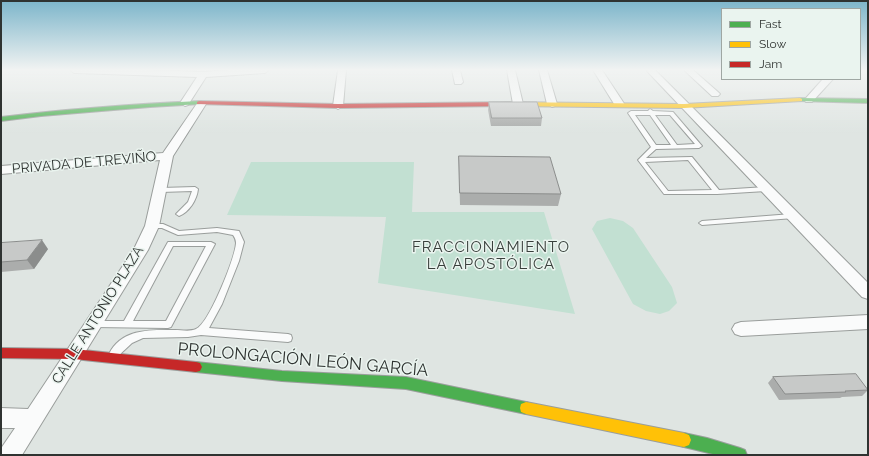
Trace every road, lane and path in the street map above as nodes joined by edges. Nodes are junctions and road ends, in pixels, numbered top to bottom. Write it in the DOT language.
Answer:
graph roads {
  1 [pos="193,91"];
  2 [pos="340,91"];
  3 [pos="515,91"];
  4 [pos="549,91"];
  5 [pos="611,91"];
  6 [pos="670,91"];
  7 [pos="712,91"];
  8 [pos="816,91"];
  9 [pos="715,94"];
  10 [pos="809,100"];
  11 [pos="868,102"];
  12 [pos="185,103"];
  13 [pos="201,104"];
  14 [pos="518,104"];
  15 [pos="552,104"];
  16 [pos="620,105"];
  17 [pos="338,106"];
  18 [pos="684,106"];
  19 [pos="649,109"];
  20 [pos="1,119"];
  21 [pos="654,147"];
  22 [pos="675,147"];
  23 [pos="167,156"];
  24 [pos="641,160"];
  25 [pos="1,170"];
  26 [pos="766,189"];
  27 [pos="160,190"];
  28 [pos="717,192"];
  29 [pos="179,214"];
  30 [pos="792,216"];
  31 [pos="702,223"];
  32 [pos="152,226"];
  33 [pos="178,233"];
  34 [pos="171,244"];
  35 [pos="868,292"];
  36 [pos="868,322"];
  37 [pos="92,324"];
  38 [pos="127,324"];
  39 [pos="168,325"];
  40 [pos="741,328"];
  41 [pos="201,331"];
  42 [pos="163,334"];
  43 [pos="288,338"];
  44 [pos="1,353"];
  45 [pos="74,354"];
  46 [pos="111,358"];
  47 [pos="1,418"];
  48 [pos="32,418"];
  49 [pos="709,450"];
  50 [pos="10,455"];
  51 [pos="740,455"];
  1 -- 12 [label="street"];
  2 -- 17 [label="street"];
  3 -- 14 [label="street"];
  4 -- 15 [label="street"];
  5 -- 16 [label="street"];
  6 -- 18 [label="street"];
  7 -- 9 [label="street"];
  8 -- 10 [label="street"];
  10 -- 11 [label="street"];
  10 -- 18 [label="street"];
  12 -- 13 [label="street"];
  12 -- 20 [label="street"];
  13 -- 17 [label="street"];
  13 -- 23 [label="street, CALLE ANTONIO PLAZA"];
  14 -- 15 [label="street"];
  14 -- 17 [label="street"];
  15 -- 16 [label="street"];
  16 -- 19 [label="street"];
  18 -- 19 [label="street"];
  18 -- 26 [label="street"];
  19 -- 21 [label="lane"];
  19 -- 22 [label="lane"];
  19 -- 22 [label="lane"];
  21 -- 22 [label="lane"];
  21 -- 24 [label="lane"];
  23 -- 25 [label="street, PRIVADA DE TREVIÑO"];
  23 -- 27 [label="street, CALLE ANTONIO PLAZA"];
  24 -- 28 [label="lane"];
  24 -- 28 [label="lane"];
  26 -- 28 [label="lane"];
  26 -- 30 [label="street"];
  27 -- 29 [label="lane"];
  27 -- 32 [label="street, CALLE ANTONIO PLAZA"];
  30 -- 31 [label="lane"];
  30 -- 35 [label="street"];
  32 -- 33 [label="lane"];
  32 -- 37 [label="street, CALLE ANTONIO PLAZA"];
  33 -- 34 [label="lane"];
  33 -- 41 [label="lane"];
  34 -- 38 [label="lane"];
  34 -- 39 [label="lane"];
  36 -- 40 [label="street"];
  37 -- 38 [label="lane"];
  37 -- 45 [label="street, CALLE ANTONIO PLAZA"];
  38 -- 39 [label="lane"];
  39 -- 42 [label="lane"];
  41 -- 42 [label="lane"];
  41 -- 43 [label="lane"];
  42 -- 46 [label="lane"];
  44 -- 45 [label="street, PROLONGACIÓN LEÓN GARCÍA"];
  45 -- 46 [label="street, PROLONGACIÓN LEÓN GARCÍA"];
  45 -- 48 [label="street, CALLE ANTONIO PLAZA"];
  46 -- 49 [label="street, PROLONGACIÓN LEÓN GARCÍA"];
  47 -- 48 [label="street"];
  48 -- 50 [label="street, CALLE ANTONIO PLAZA"];
  49 -- 51 [label="street, PROLONGACIÓN LEÓN GARCÍA"];
}
